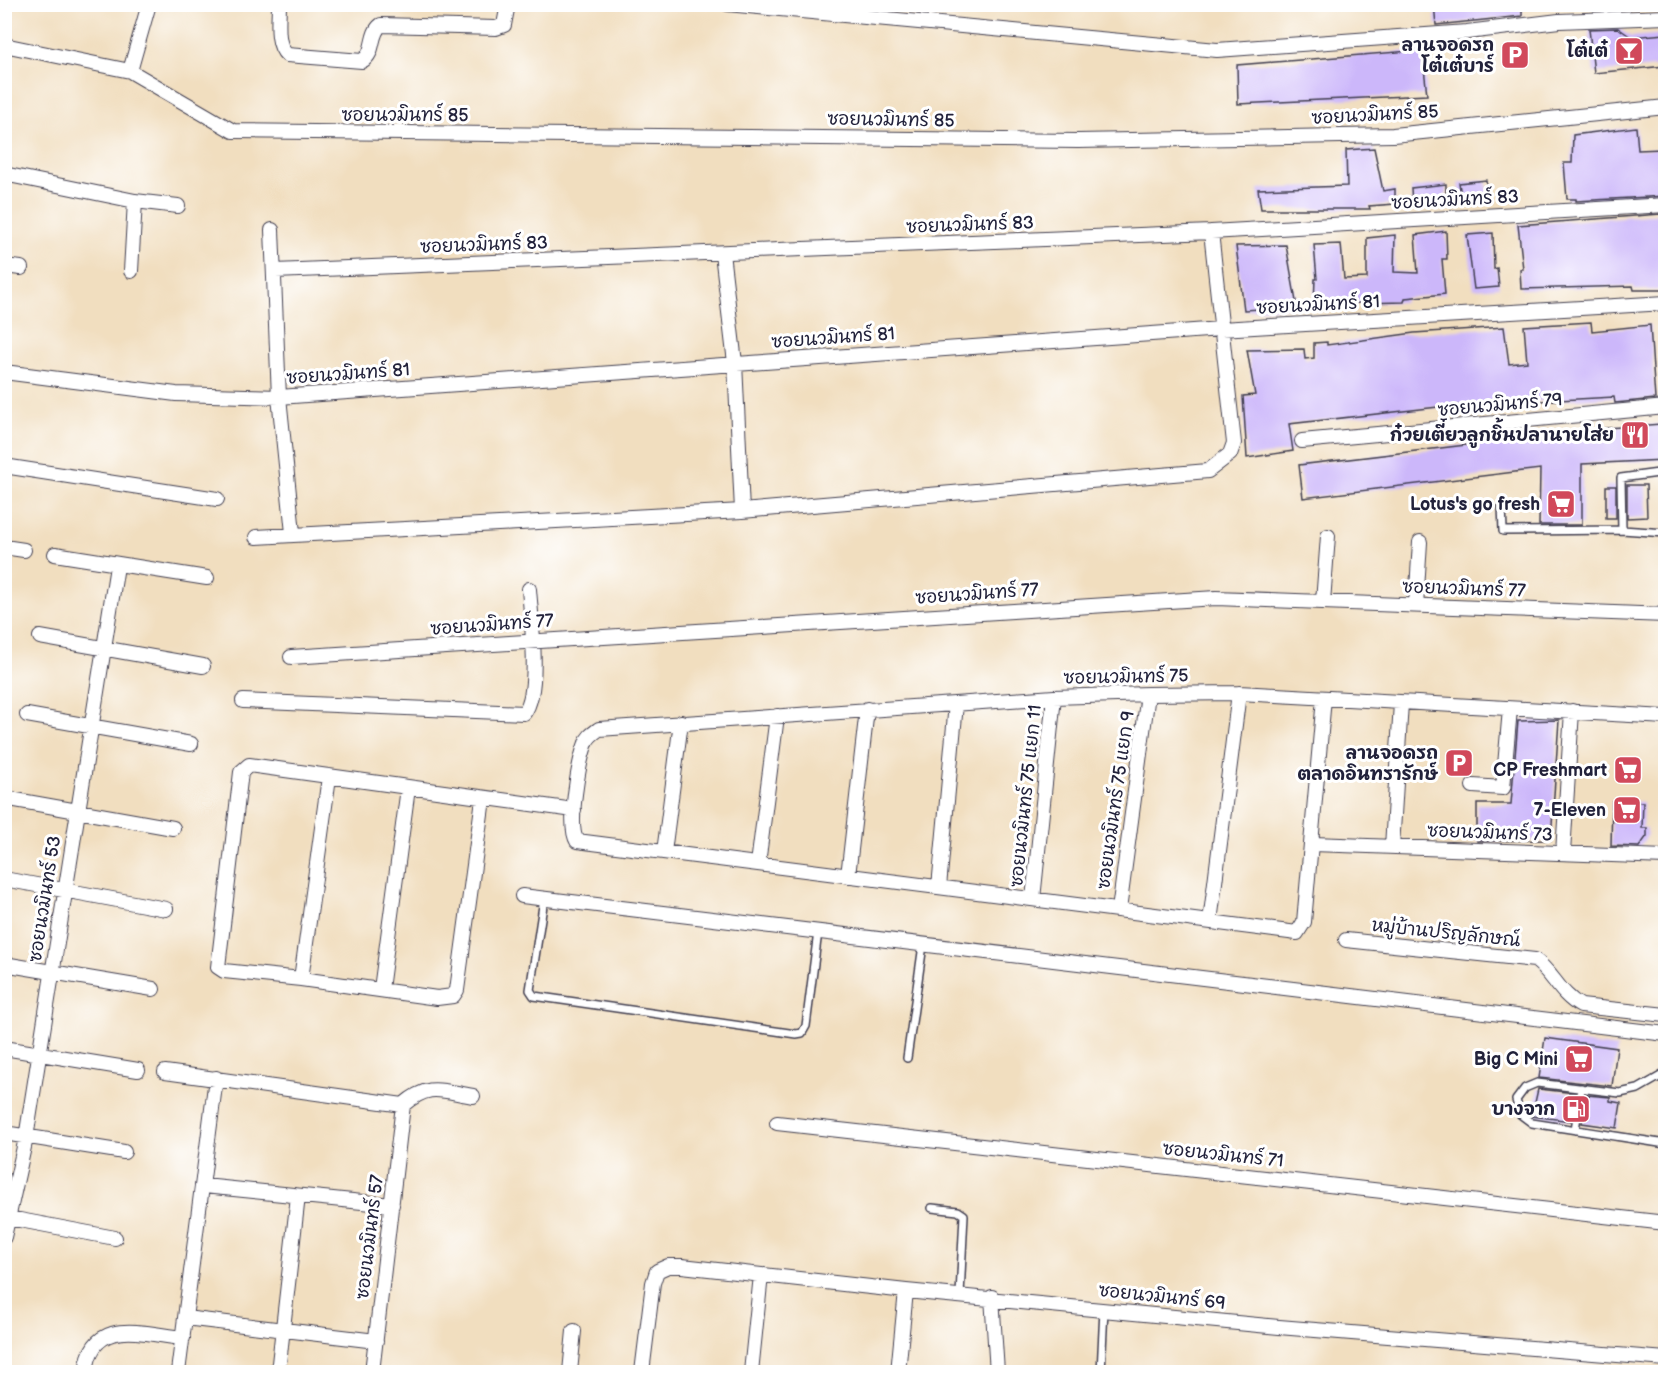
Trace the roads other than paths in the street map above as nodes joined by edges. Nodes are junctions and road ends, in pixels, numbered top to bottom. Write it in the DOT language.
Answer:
graph roads {
  1 [pos="149,4"];
  2 [pos="279,4"];
  3 [pos="508,4"];
  4 [pos="727,4"];
  5 [pos="1665,17"];
  6 [pos="4,45"];
  7 [pos="130,71"];
  8 [pos="1665,107"];
  9 [pos="4,174"];
  10 [pos="135,201"];
  11 [pos="1665,205"];
  12 [pos="178,206"];
  13 [pos="272,230"];
  14 [pos="1211,232"];
  15 [pos="722,253"];
  16 [pos="4,266"];
  17 [pos="21,268"];
  18 [pos="131,271"];
  19 [pos="275,272"];
  20 [pos="1665,303"];
  21 [pos="1221,329"];
  22 [pos="735,363"];
  23 [pos="4,372"];
  24 [pos="279,397"];
  25 [pos="1665,407"];
  26 [pos="1302,441"];
  27 [pos="4,466"];
  28 [pos="1665,472"];
  29 [pos="218,499"];
  30 [pos="1502,505"];
  31 [pos="742,511"];
  32 [pos="1622,530"];
  33 [pos="293,533"];
  34 [pos="1665,533"];
  35 [pos="1329,536"];
  36 [pos="256,537"];
  37 [pos="1420,542"];
  38 [pos="4,547"];
  39 [pos="24,550"];
  40 [pos="55,554"];
  41 [pos="117,566"];
  42 [pos="207,578"];
  43 [pos="529,589"];
  44 [pos="1323,602"];
  45 [pos="1416,605"];
  46 [pos="1665,615"];
  47 [pos="39,637"];
  48 [pos="533,640"];
  49 [pos="104,648"];
  50 [pos="291,657"];
  51 [pos="203,666"];
  52 [pos="1239,693"];
  53 [pos="1148,694"];
  54 [pos="1054,697"];
  55 [pos="1324,698"];
  56 [pos="243,701"];
  57 [pos="1401,703"];
  58 [pos="956,704"];
  59 [pos="867,710"];
  60 [pos="1510,710"];
  61 [pos="1572,711"];
  62 [pos="27,715"];
  63 [pos="777,716"];
  64 [pos="1665,717"];
  65 [pos="681,722"];
  66 [pos="91,727"];
  67 [pos="191,744"];
  68 [pos="329,777"];
  69 [pos="1473,786"];
  70 [pos="408,788"];
  71 [pos="483,799"];
  72 [pos="10,800"];
  73 [pos="574,810"];
  74 [pos="78,811"];
  75 [pos="173,828"];
  76 [pos="1313,844"];
  77 [pos="1392,847"];
  78 [pos="664,852"];
  79 [pos="1563,853"];
  80 [pos="1665,857"];
  81 [pos="758,864"];
  82 [pos="848,876"];
  83 [pos="4,879"];
  84 [pos="939,887"];
  85 [pos="65,892"];
  86 [pos="522,896"];
  87 [pos="544,899"];
  88 [pos="1033,899"];
  89 [pos="166,909"];
  90 [pos="1119,910"];
  91 [pos="1210,922"];
  92 [pos="818,932"];
  93 [pos="1346,940"];
  94 [pos="923,945"];
  95 [pos="4,964"];
  96 [pos="52,972"];
  97 [pos="301,979"];
  98 [pos="153,989"];
  99 [pos="381,989"];
  100 [pos="1665,1015"];
  101 [pos="1665,1034"];
  102 [pos="4,1047"];
  103 [pos="39,1054"];
  104 [pos="907,1058"];
  105 [pos="138,1070"];
  106 [pos="165,1072"];
  107 [pos="1665,1073"];
  108 [pos="216,1078"];
  109 [pos="1581,1088"];
  110 [pos="473,1096"];
  111 [pos="404,1105"];
  112 [pos="777,1123"];
  113 [pos="1575,1130"];
  114 [pos="4,1134"];
  115 [pos="26,1138"];
  116 [pos="1665,1144"];
  117 [pos="124,1152"];
  118 [pos="204,1186"];
  119 [pos="298,1196"];
  120 [pos="392,1204"];
  121 [pos="932,1208"];
  122 [pos="7,1218"];
  123 [pos="1665,1223"];
  124 [pos="4,1237"];
  125 [pos="115,1238"];
  126 [pos="761,1275"];
  127 [pos="906,1291"];
  128 [pos="960,1295"];
  129 [pos="992,1297"];
  130 [pos="1104,1309"];
  131 [pos="185,1318"];
  132 [pos="282,1331"];
  133 [pos="574,1332"];
  134 [pos="183,1338"];
  135 [pos="376,1341"];
  136 [pos="1665,1359"];
  137 [pos="86,1372"];
  138 [pos="178,1372"];
  139 [pos="278,1372"];
  140 [pos="372,1372"];
  141 [pos="570,1372"];
  142 [pos="642,1372"];
  143 [pos="751,1372"];
  144 [pos="898,1372"];
  145 [pos="997,1372"];
  146 [pos="1101,1372"];
  1 -- 7 [label="street"];
  2 -- 3 [label="street"];
  4 -- 5 [label="street"];
  6 -- 7 [label="street, ซอยนวมินทร์ 85"];
  7 -- 8 [label="street, ซอยนวมินทร์ 85"];
  9 -- 10 [label="street"];
  10 -- 12 [label="street"];
  10 -- 18 [label="street"];
  11 -- 14 [label="street, ซอยนวมินทร์ 83"];
  13 -- 19 [label="street"];
  14 -- 15 [label="street, ซอยนวมินทร์ 83"];
  14 -- 21 [label="street"];
  15 -- 19 [label="street, ซอยนวมินทร์ 83"];
  15 -- 22 [label="street"];
  16 -- 17 [label="street"];
  19 -- 24 [label="street"];
  20 -- 21 [label="street, ซอยนวมินทร์ 81"];
  21 -- 22 [label="street, ซอยนวมินทร์ 81"];
  21 -- 31 [label="street"];
  22 -- 24 [label="street, ซอยนวมินทร์ 81"];
  22 -- 31 [label="street"];
  23 -- 24 [label="street, ซอยนวมินทร์ 81"];
  24 -- 33 [label="street"];
  25 -- 26 [label="street, ซอยนวมินทร์ 79"];
  27 -- 29 [label="street"];
  28 -- 32 [label="lane"];
  30 -- 32 [label="lane"];
  31 -- 33 [label="street"];
  32 -- 34 [label="lane"];
  33 -- 36 [label="street"];
  35 -- 44 [label="street"];
  37 -- 45 [label="street"];
  38 -- 39 [label="street"];
  40 -- 41 [label="street"];
  41 -- 42 [label="street"];
  41 -- 49 [label="street, ซอยนวมินทร์ 53"];
  43 -- 48 [label="street"];
  44 -- 45 [label="street, ซอยนวมินทร์ 77"];
  44 -- 48 [label="street, ซอยนวมินทร์ 77"];
  45 -- 46 [label="street, ซอยนวมินทร์ 77"];
  47 -- 49 [label="street"];
  48 -- 50 [label="street, ซอยนวมินทร์ 77"];
  48 -- 56 [label="street"];
  49 -- 51 [label="street"];
  49 -- 66 [label="street, ซอยนวมินทร์ 53"];
  52 -- 53 [label="street, ซอยนวมินทร์ 75"];
  52 -- 55 [label="street, ซอยนวมินทร์ 75"];
  52 -- 91 [label="street"];
  53 -- 54 [label="street, ซอยนวมินทร์ 75"];
  53 -- 90 [label="street, ซอยนวมินทร์ 75 แยก 9"];
  54 -- 58 [label="street, ซอยนวมินทร์ 75"];
  54 -- 88 [label="street, ซอยนวมินทร์ 75 แยก 11"];
  55 -- 57 [label="street, ซอยนวมินทร์ 75"];
  55 -- 76 [label="street"];
  57 -- 60 [label="street, ซอยนวมินทร์ 75"];
  57 -- 77 [label="street"];
  58 -- 59 [label="street, ซอยนวมินทร์ 75"];
  58 -- 84 [label="street"];
  59 -- 63 [label="street, ซอยนวมินทร์ 75"];
  59 -- 82 [label="street"];
  60 -- 61 [label="street, ซอยนวมินทร์ 75"];
  60 -- 69 [label="street"];
  61 -- 64 [label="street, ซอยนวมินทร์ 75"];
  61 -- 79 [label="street"];
  62 -- 66 [label="street"];
  63 -- 65 [label="street, ซอยนวมินทร์ 75"];
  63 -- 81 [label="street"];
  65 -- 73 [label="street, ซอยนวมินทร์ 75"];
  65 -- 78 [label="street"];
  66 -- 67 [label="street"];
  66 -- 74 [label="street, ซอยนวมินทร์ 53"];
  68 -- 70 [label="street"];
  68 -- 97 [label="street"];
  68 -- 97 [label="street"];
  70 -- 71 [label="street"];
  70 -- 99 [label="street"];
  71 -- 73 [label="street"];
  71 -- 99 [label="street"];
  72 -- 74 [label="street"];
  73 -- 78 [label="street"];
  74 -- 75 [label="street"];
  74 -- 85 [label="street, ซอยนวมินทร์ 53"];
  76 -- 77 [label="street, ซอยนวมินทร์ 73"];
  76 -- 91 [label="street"];
  77 -- 79 [label="street, ซอยนวมินทร์ 73"];
  78 -- 81 [label="street"];
  79 -- 80 [label="street, ซอยนวมินทร์ 73"];
  81 -- 82 [label="street"];
  82 -- 84 [label="street"];
  83 -- 85 [label="street"];
  84 -- 88 [label="street"];
  85 -- 89 [label="street"];
  85 -- 96 [label="street, ซอยนวมินทร์ 53"];
  86 -- 87 [label="street"];
  87 -- 92 [label="street"];
  87 -- 92 [label="lane"];
  88 -- 90 [label="street"];
  90 -- 91 [label="street"];
  92 -- 94 [label="street"];
  93 -- 100 [label="street, หมู่บ้านปริญลักษณ์"];
  94 -- 101 [label="street"];
  94 -- 104 [label="lane"];
  95 -- 96 [label="street"];
  96 -- 98 [label="street"];
  96 -- 103 [label="street, ซอยนวมินทร์ 53"];
  97 -- 99 [label="street"];
  102 -- 103 [label="street"];
  103 -- 105 [label="street"];
  103 -- 115 [label="street, ซอยนวมินทร์ 53"];
  106 -- 108 [label="street"];
  107 -- 109 [label="lane"];
  108 -- 111 [label="street"];
  108 -- 118 [label="street"];
  109 -- 113 [label="lane"];
  109 -- 113 [label="lane"];
  110 -- 111 [label="street"];
  111 -- 120 [label="street, ซอยนวมินทร์ 57"];
  112 -- 123 [label="street, ซอยนวมินทร์ 71"];
  113 -- 116 [label="lane"];
  114 -- 115 [label="street"];
  115 -- 117 [label="street"];
  115 -- 122 [label="street, ซอยนวมินทร์ 53"];
  118 -- 119 [label="street"];
  118 -- 131 [label="street"];
  119 -- 120 [label="street"];
  119 -- 132 [label="street"];
  120 -- 135 [label="street, ซอยนวมินทร์ 57"];
  121 -- 128 [label="lane"];
  122 -- 124 [label="street, ซอยนวมินทร์ 53"];
  122 -- 125 [label="street"];
  126 -- 127 [label="street, ซอยนวมินทร์ 69"];
  126 -- 142 [label="street, ซอยนวมินทร์ 69"];
  126 -- 143 [label="street"];
  127 -- 128 [label="street, ซอยนวมินทร์ 69"];
  127 -- 144 [label="street"];
  128 -- 129 [label="street, ซอยนวมินทร์ 69"];
  129 -- 130 [label="street, ซอยนวมินทร์ 69"];
  129 -- 145 [label="street"];
  130 -- 136 [label="street, ซอยนวมินทร์ 69"];
  130 -- 146 [label="lane"];
  131 -- 132 [label="street"];
  131 -- 134 [label="street"];
  132 -- 135 [label="street"];
  132 -- 139 [label="street"];
  133 -- 141 [label="street"];
  134 -- 137 [label="street"];
  134 -- 138 [label="street"];
  135 -- 140 [label="street, ซอยนวมินทร์ 57"];
}
